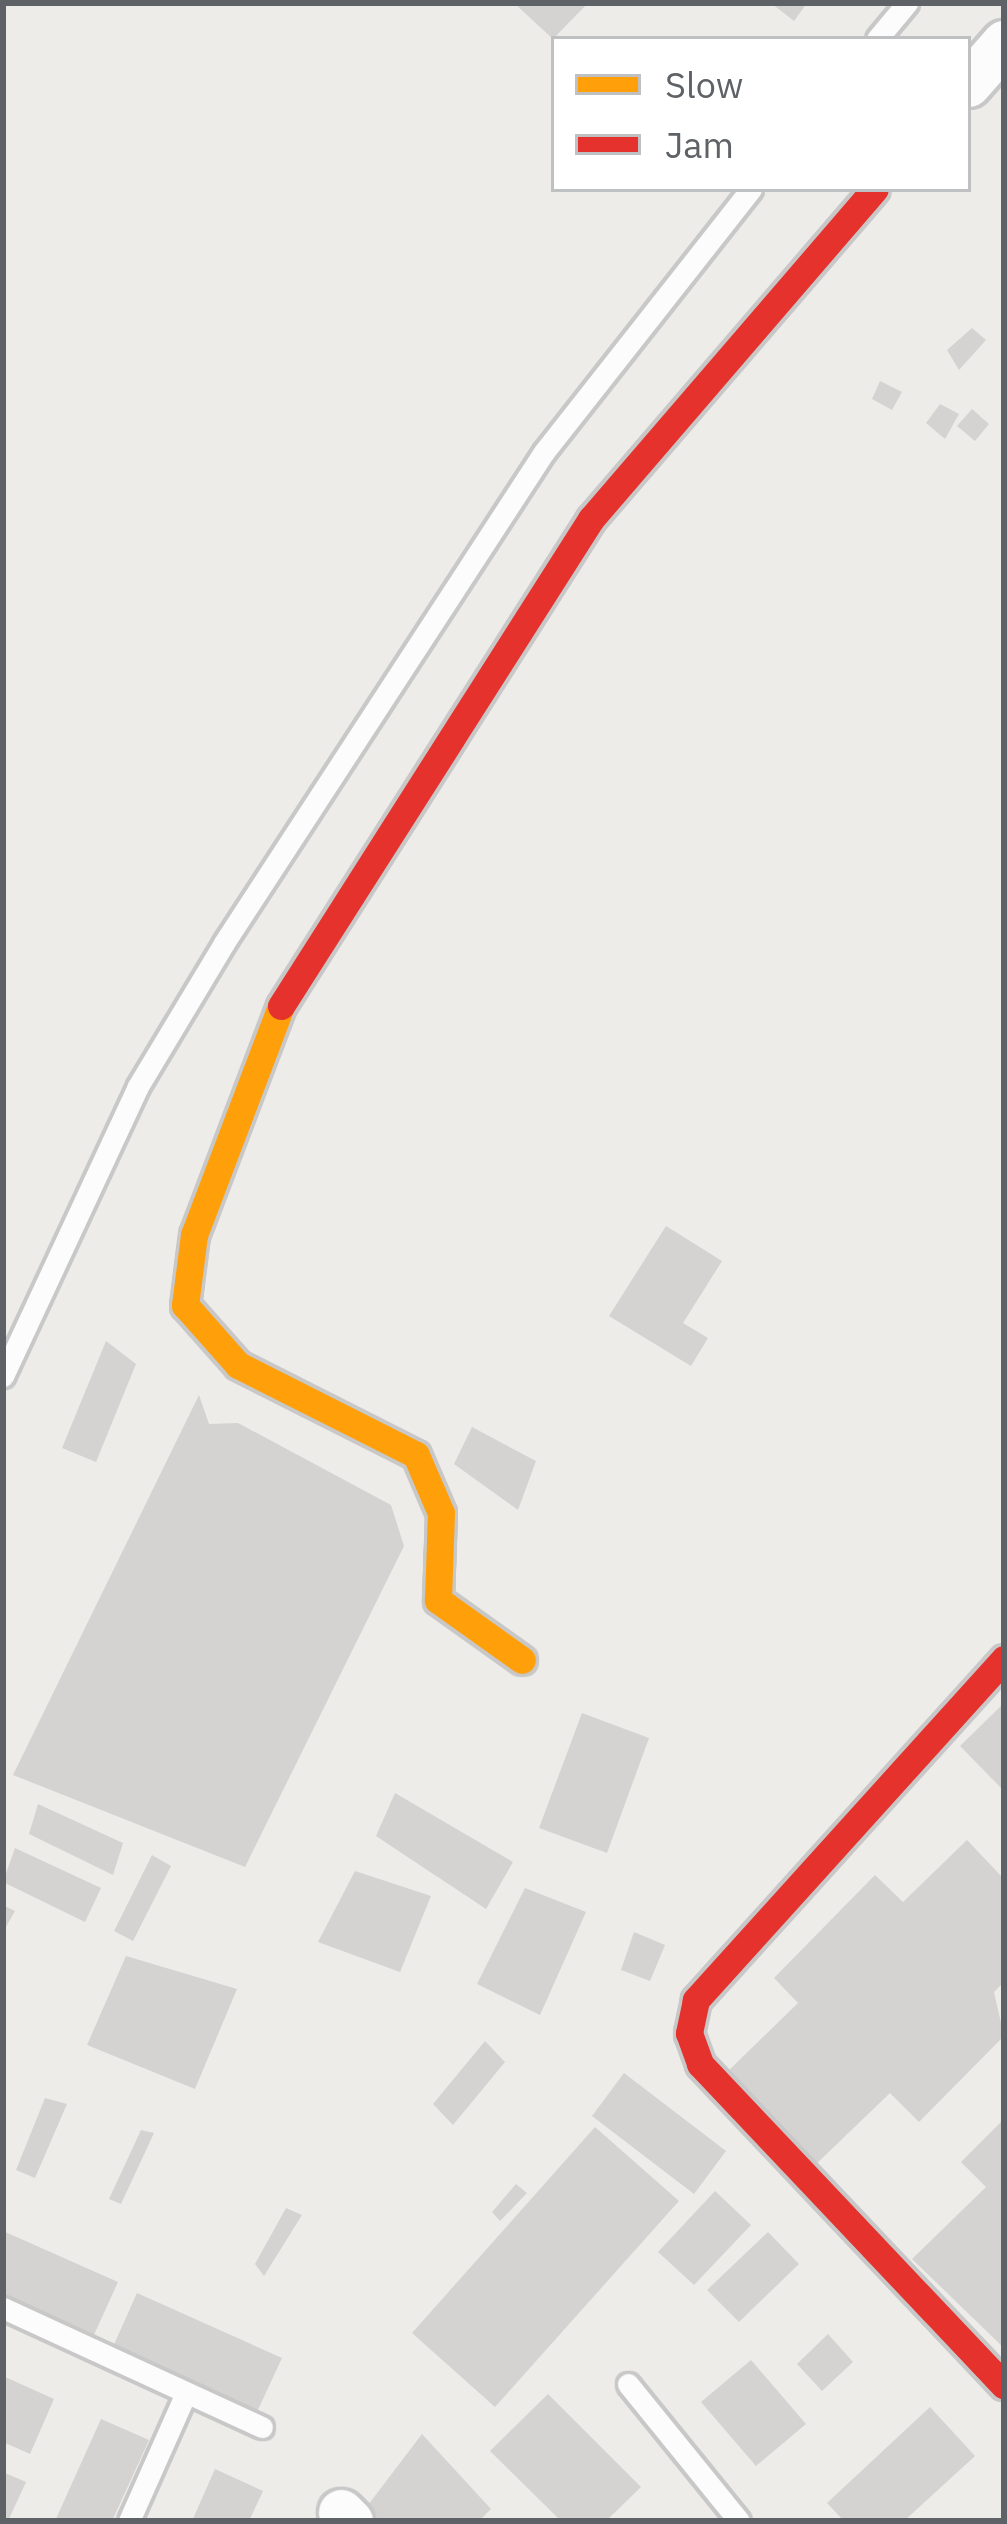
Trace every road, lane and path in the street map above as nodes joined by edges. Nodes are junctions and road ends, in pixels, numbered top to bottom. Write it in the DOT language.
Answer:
graph roads {
  1 [pos="907,3"];
  2 [pos="880,36"];
  3 [pos="1004,43"];
  4 [pos="971,81"];
  5 [pos="750,192"];
  6 [pos="871,192"];
  7 [pos="3,1376"];
  8 [pos="1004,1659"];
  9 [pos="522,1660"];
  10 [pos="3,2308"];
  11 [pos="628,2384"];
  12 [pos="1004,2385"];
  13 [pos="185,2395"];
  14 [pos="262,2427"];
  15 [pos="129,2521"];
  16 [pos="739,2521"];
  1 -- 2 [label="lane"];
  3 -- 4 [label="street"];
  5 -- 7 [label="lane"];
  6 -- 9 [label="street"];
  8 -- 12 [label="street"];
  10 -- 13 [label="lane"];
  11 -- 16 [label="lane"];
  13 -- 14 [label="lane"];
  13 -- 15 [label="lane"];
}
